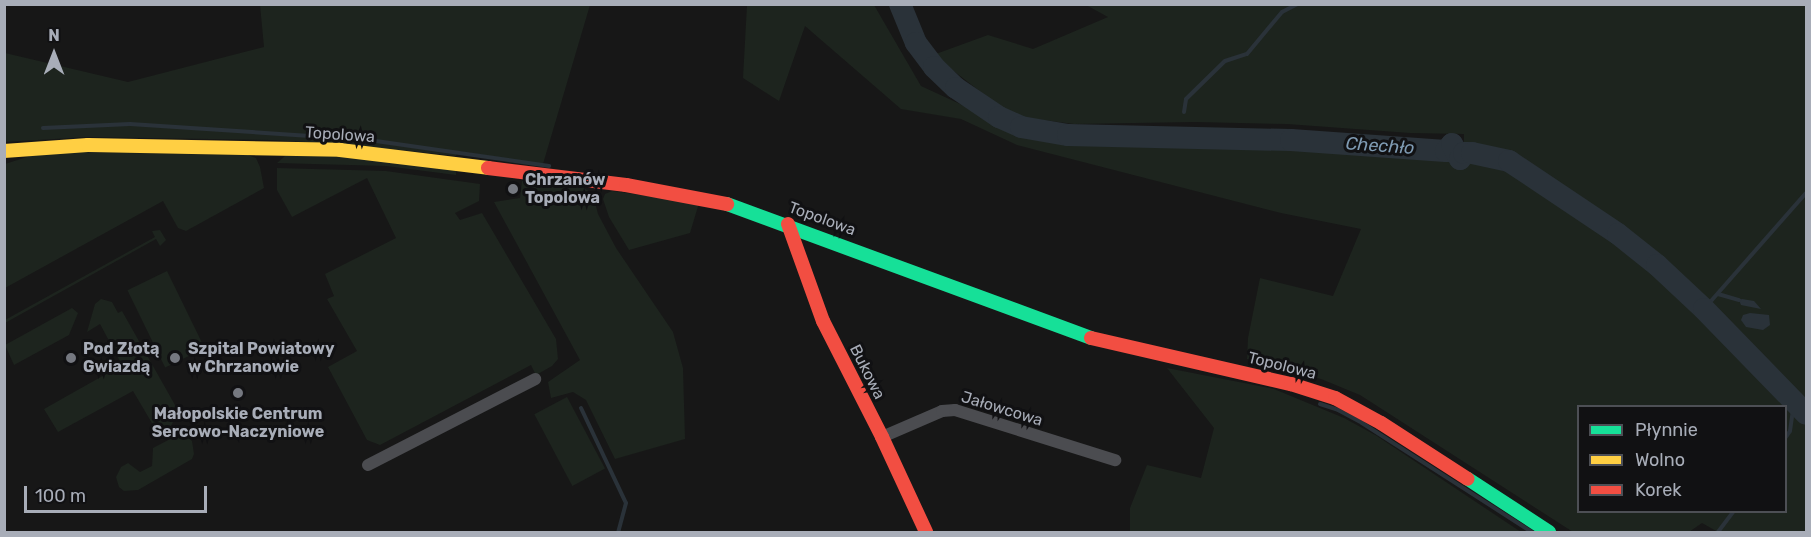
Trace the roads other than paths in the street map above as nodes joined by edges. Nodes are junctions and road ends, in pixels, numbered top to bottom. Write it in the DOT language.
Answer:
graph roads {
  1 [pos="27,148"];
  2 [pos="4,151"];
  3 [pos="4,158"];
  4 [pos="788,224"];
  5 [pos="535,379"];
  6 [pos="882,437"];
  7 [pos="1114,460"];
  8 [pos="368,465"];
  9 [pos="926,532"];
  10 [pos="1549,532"];
  1 -- 2 [label="street, Topolowa"];
  1 -- 3 [label="street, Topolowa"];
  1 -- 4 [label="street, Topolowa"];
  4 -- 6 [label="street, Bukowa"];
  4 -- 10 [label="street, Topolowa"];
  5 -- 8 [label="street"];
  6 -- 7 [label="street, Jałowcowa"];
  6 -- 9 [label="street, Bukowa"];
}
